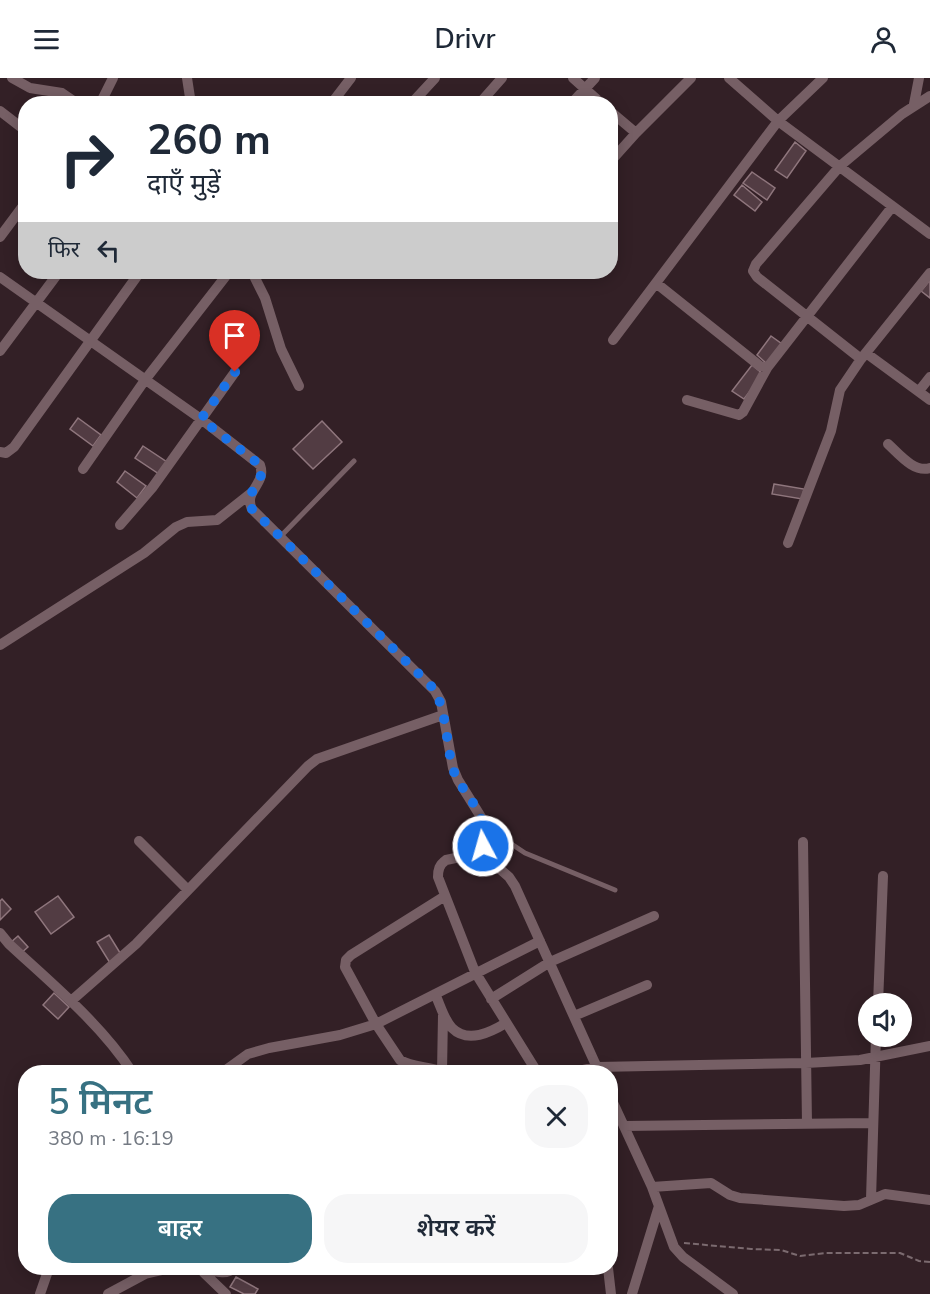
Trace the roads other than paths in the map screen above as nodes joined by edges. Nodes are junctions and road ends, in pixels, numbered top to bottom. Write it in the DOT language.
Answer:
graph roads {
  1 [pos="12,78"];
  2 [pos="113,78"];
  3 [pos="187,78"];
  4 [pos="351,78"];
  5 [pos="502,78"];
  6 [pos="573,78"];
  7 [pos="595,78"];
  8 [pos="691,78"];
  9 [pos="823,78"];
  10 [pos="919,78"];
  11 [pos="429,80"];
  12 [pos="737,80"];
  13 [pos="585,88"];
  14 [pos="66,96"];
  15 [pos="103,96"];
  16 [pos="190,96"];
  17 [pos="337,96"];
  18 [pos="417,96"];
  19 [pos="485,96"];
  20 [pos="578,96"];
  21 [pos="594,96"];
  22 [pos="930,96"];
  23 [pos="914,104"];
  24 [pos="0,111"];
  25 [pos="618,118"];
  26 [pos="778,121"];
  27 [pos="18,126"];
  28 [pos="636,133"];
  29 [pos="618,153"];
  30 [pos="840,166"];
  31 [pos="892,207"];
  32 [pos="18,213"];
  33 [pos="930,234"];
  34 [pos="0,237"];
  35 [pos="930,273"];
  36 [pos="0,277"];
  37 [pos="53,279"];
  38 [pos="135,279"];
  39 [pos="224,279"];
  40 [pos="256,279"];
  41 [pos="656,283"];
  42 [pos="35,302"];
  43 [pos="807,317"];
  44 [pos="613,340"];
  45 [pos="91,341"];
  46 [pos="0,351"];
  47 [pos="863,356"];
  48 [pos="767,368"];
  49 [pos="235,372"];
  50 [pos="930,377"];
  51 [pos="145,380"];
  52 [pos="299,386"];
  53 [pos="919,391"];
  54 [pos="687,400"];
  55 [pos="930,400"];
  56 [pos="201,419"];
  57 [pos="888,444"];
  58 [pos="0,452"];
  59 [pos="354,462"];
  60 [pos="930,468"];
  61 [pos="83,469"];
  62 [pos="250,494"];
  63 [pos="120,525"];
  64 [pos="280,537"];
  65 [pos="788,543"];
  66 [pos="0,645"];
  67 [pos="443,715"];
  68 [pos="483,829"];
  69 [pos="139,841"];
  70 [pos="803,842"];
  71 [pos="484,849"];
  72 [pos="884,876"];
  73 [pos="188,890"];
  74 [pos="615,890"];
  75 [pos="445,896"];
  76 [pos="654,916"];
  77 [pos="1,938"];
  78 [pos="540,941"];
  79 [pos="550,962"];
  80 [pos="475,972"];
  81 [pos="647,985"];
  82 [pos="879,993"];
  83 [pos="435,994"];
  84 [pos="491,999"];
  85 [pos="71,1001"];
  86 [pos="443,1011"];
  87 [pos="574,1016"];
  88 [pos="506,1023"];
  89 [pos="376,1024"];
  90 [pos="930,1046"];
  91 [pos="876,1047"];
  92 [pos="875,1058"];
  93 [pos="806,1063"];
  94 [pos="125,1065"];
  95 [pos="233,1065"];
  96 [pos="413,1065"];
  97 [pos="443,1065"];
  98 [pos="533,1065"];
  99 [pos="596,1065"];
  100 [pos="618,1069"];
  101 [pos="618,1113"];
  102 [pos="873,1123"];
  103 [pos="807,1124"];
  104 [pos="624,1126"];
  105 [pos="652,1187"];
  106 [pos="871,1199"];
  107 [pos="930,1200"];
  108 [pos="659,1206"];
  109 [pos="47,1275"];
  110 [pos="145,1275"];
  111 [pos="206,1275"];
  112 [pos="609,1275"];
  113 [pos="40,1294"];
  114 [pos="108,1294"];
  115 [pos="226,1294"];
  116 [pos="611,1294"];
  117 [pos="632,1294"];
  118 [pos="733,1294"];
  1 -- 14 [label="street"];
  2 -- 15 [label="street"];
  3 -- 16 [label="street"];
  4 -- 17 [label="street"];
  5 -- 19 [label="street"];
  6 -- 13 [label="street"];
  7 -- 13 [label="street"];
  8 -- 28 [label="street"];
  9 -- 26 [label="street"];
  10 -- 23 [label="street"];
  11 -- 18 [label="street"];
  12 -- 26 [label="street"];
  13 -- 20 [label="street"];
  13 -- 21 [label="street"];
  22 -- 23 [label="street"];
  23 -- 30 [label="street"];
  24 -- 27 [label="street"];
  25 -- 28 [label="street"];
  26 -- 30 [label="street"];
  26 -- 41 [label="street"];
  28 -- 29 [label="street"];
  30 -- 31 [label="street"];
  30 -- 43 [label="street"];
  31 -- 33 [label="street"];
  31 -- 43 [label="street"];
  32 -- 34 [label="street"];
  35 -- 47 [label="street"];
  36 -- 42 [label="street"];
  37 -- 42 [label="street"];
  38 -- 45 [label="street"];
  39 -- 51 [label="street"];
  40 -- 52 [label="street"];
  41 -- 44 [label="street"];
  41 -- 48 [label="street"];
  42 -- 45 [label="street"];
  42 -- 46 [label="street"];
  43 -- 47 [label="street"];
  43 -- 48 [label="street"];
  45 -- 51 [label="street"];
  45 -- 58 [label="street"];
  47 -- 53 [label="street"];
  47 -- 65 [label="street"];
  48 -- 54 [label="street"];
  49 -- 56 [label="street"];
  50 -- 53 [label="street"];
  51 -- 56 [label="street"];
  51 -- 61 [label="street"];
  53 -- 55 [label="street"];
  56 -- 62 [label="street"];
  56 -- 63 [label="street"];
  57 -- 60 [label="street"];
  59 -- 64 [label="lane"];
  62 -- 64 [label="street"];
  62 -- 66 [label="street"];
  64 -- 67 [label="street"];
  67 -- 68 [label="street"];
  67 -- 73 [label="street"];
  68 -- 71 [label="street"];
  68 -- 74 [label="lane"];
  69 -- 73 [label="street"];
  70 -- 93 [label="street"];
  71 -- 75 [label="street"];
  71 -- 78 [label="street"];
  72 -- 82 [label="street"];
  73 -- 85 [label="street"];
  75 -- 80 [label="street"];
  75 -- 89 [label="street"];
  76 -- 79 [label="street"];
  77 -- 85 [label="street"];
  78 -- 79 [label="street"];
  78 -- 80 [label="street"];
  79 -- 84 [label="street"];
  79 -- 87 [label="street"];
  80 -- 83 [label="street"];
  80 -- 84 [label="street"];
  81 -- 87 [label="street"];
  83 -- 86 [label="street"];
  83 -- 89 [label="street"];
  84 -- 88 [label="street"];
  85 -- 94 [label="street"];
  86 -- 88 [label="street"];
  86 -- 97 [label="street"];
  87 -- 99 [label="street"];
  88 -- 98 [label="street"];
  89 -- 95 [label="street"];
  89 -- 96 [label="street"];
  90 -- 92 [label="street"];
  91 -- 92 [label="street"];
  92 -- 93 [label="street"];
  92 -- 102 [label="street"];
  93 -- 100 [label="street"];
  93 -- 103 [label="street"];
  101 -- 104 [label="street"];
  102 -- 103 [label="street"];
  102 -- 106 [label="street"];
  103 -- 104 [label="street"];
  104 -- 105 [label="street"];
  105 -- 106 [label="street"];
  105 -- 108 [label="street"];
  106 -- 107 [label="street"];
  108 -- 117 [label="street"];
  108 -- 118 [label="street"];
  109 -- 113 [label="street"];
  110 -- 114 [label="street"];
  111 -- 115 [label="street"];
  112 -- 116 [label="street"];
}
